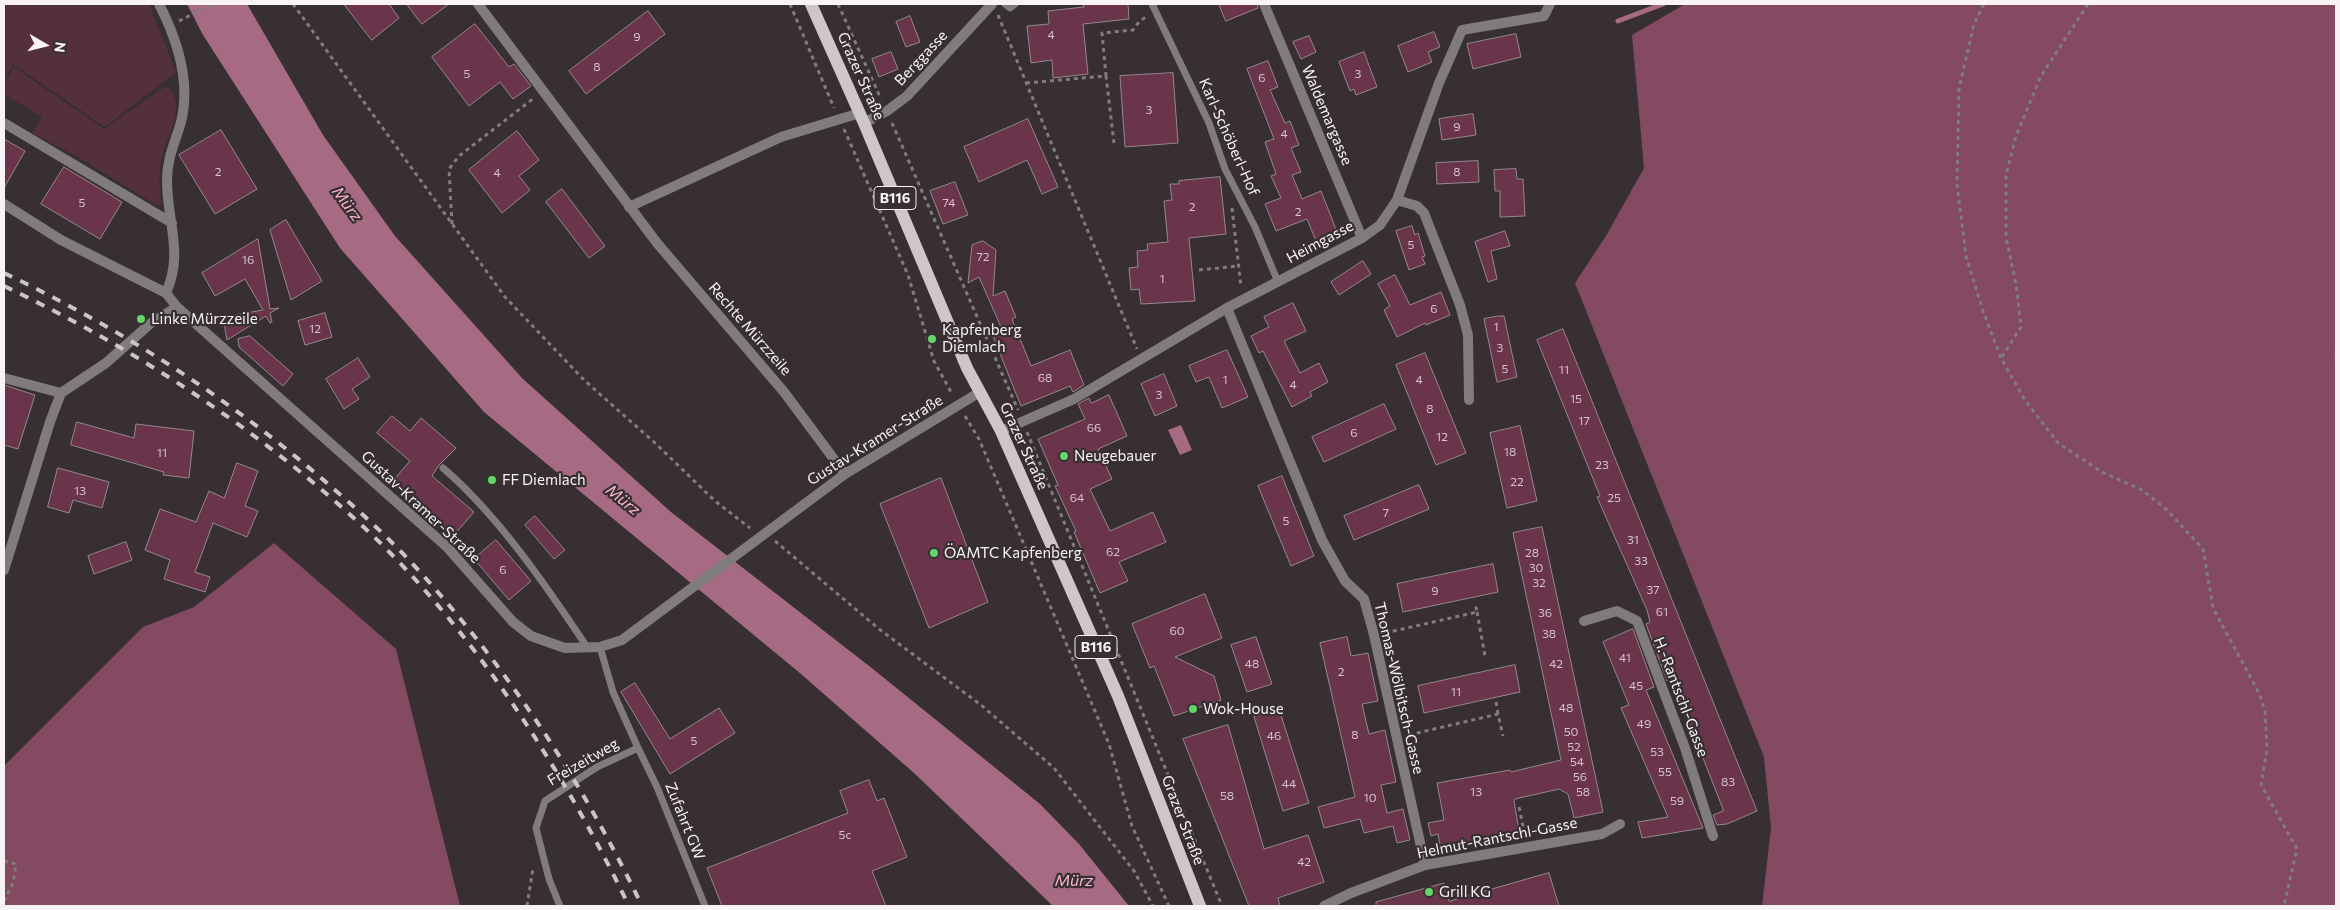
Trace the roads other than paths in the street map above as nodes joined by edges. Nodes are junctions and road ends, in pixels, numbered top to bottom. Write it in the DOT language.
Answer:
graph roads {
  1 [pos="159,4"];
  2 [pos="478,4"];
  3 [pos="811,4"];
  4 [pos="1004,4"];
  5 [pos="1016,4"];
  6 [pos="1264,4"];
  7 [pos="1550,4"];
  8 [pos="1153,7"];
  9 [pos="994,8"];
  10 [pos="862,118"];
  11 [pos="4,123"];
  12 [pos="1397,200"];
  13 [pos="4,204"];
  14 [pos="629,207"];
  15 [pos="172,223"];
  16 [pos="1362,238"];
  17 [pos="1278,282"];
  18 [pos="166,293"];
  19 [pos="177,307"];
  20 [pos="1227,308"];
  21 [pos="4,378"];
  22 [pos="980,392"];
  23 [pos="61,394"];
  24 [pos="1469,400"];
  25 [pos="1001,431"];
  26 [pos="443,468"];
  27 [pos="845,474"];
  28 [pos="4,570"];
  29 [pos="1584,621"];
  30 [pos="587,647"];
  31 [pos="600,647"];
  32 [pos="638,748"];
  33 [pos="1620,824"];
  34 [pos="1713,836"];
  35 [pos="1425,865"];
  36 [pos="560,906"];
  37 [pos="705,906"];
  38 [pos="1200,906"];
  39 [pos="1324,906"];
  1 -- 15 [label="street"];
  2 -- 14 [label="street, Rechte Mürzzeile"];
  3 -- 10 [label="main road, Grazer Straße / B116"];
  4 -- 5 [label="lane"];
  6 -- 16 [label="street, Waldemargasse"];
  7 -- 12 [label="street, Heimgasse"];
  8 -- 17 [label="lane, Karl-Schöberl-Hof"];
  9 -- 10 [label="street, Berggasse"];
  10 -- 14 [label="street"];
  10 -- 22 [label="main road, Grazer Straße / B116"];
  11 -- 15 [label="street"];
  12 -- 16 [label="street, Heimgasse"];
  12 -- 24 [label="street"];
  13 -- 18 [label="street"];
  14 -- 27 [label="street, Rechte Mürzzeile"];
  15 -- 18 [label="street"];
  16 -- 17 [label="street, Heimgasse"];
  17 -- 20 [label="street, Heimgasse"];
  18 -- 19 [label="street"];
  19 -- 23 [label="street"];
  19 -- 30 [label="street, Gustav-Kramer-Straße"];
  20 -- 25 [label="street, Heimgasse"];
  20 -- 35 [label="street, Thomas-Wölbitsch-Gasse"];
  21 -- 23 [label="street"];
  22 -- 25 [label="main road, Grazer Straße / B116"];
  22 -- 27 [label="street, Gustav-Kramer-Straße"];
  23 -- 28 [label="street"];
  25 -- 38 [label="main road, Grazer Straße / B116"];
  26 -- 30 [label="lane"];
  27 -- 31 [label="street, Gustav-Kramer-Straße"];
  29 -- 34 [label="street, H.-Rantschl-Gasse"];
  30 -- 31 [label="street, Gustav-Kramer-Straße"];
  31 -- 32 [label="lane, Freizeitweg"];
  32 -- 36 [label="lane, Freizeitweg"];
  32 -- 37 [label="lane, Zufahrt GW"];
  33 -- 35 [label="street, Helmut-Rantschl-Gasse"];
  35 -- 39 [label="street, Helmut-Rantschl-Gasse"];
}
